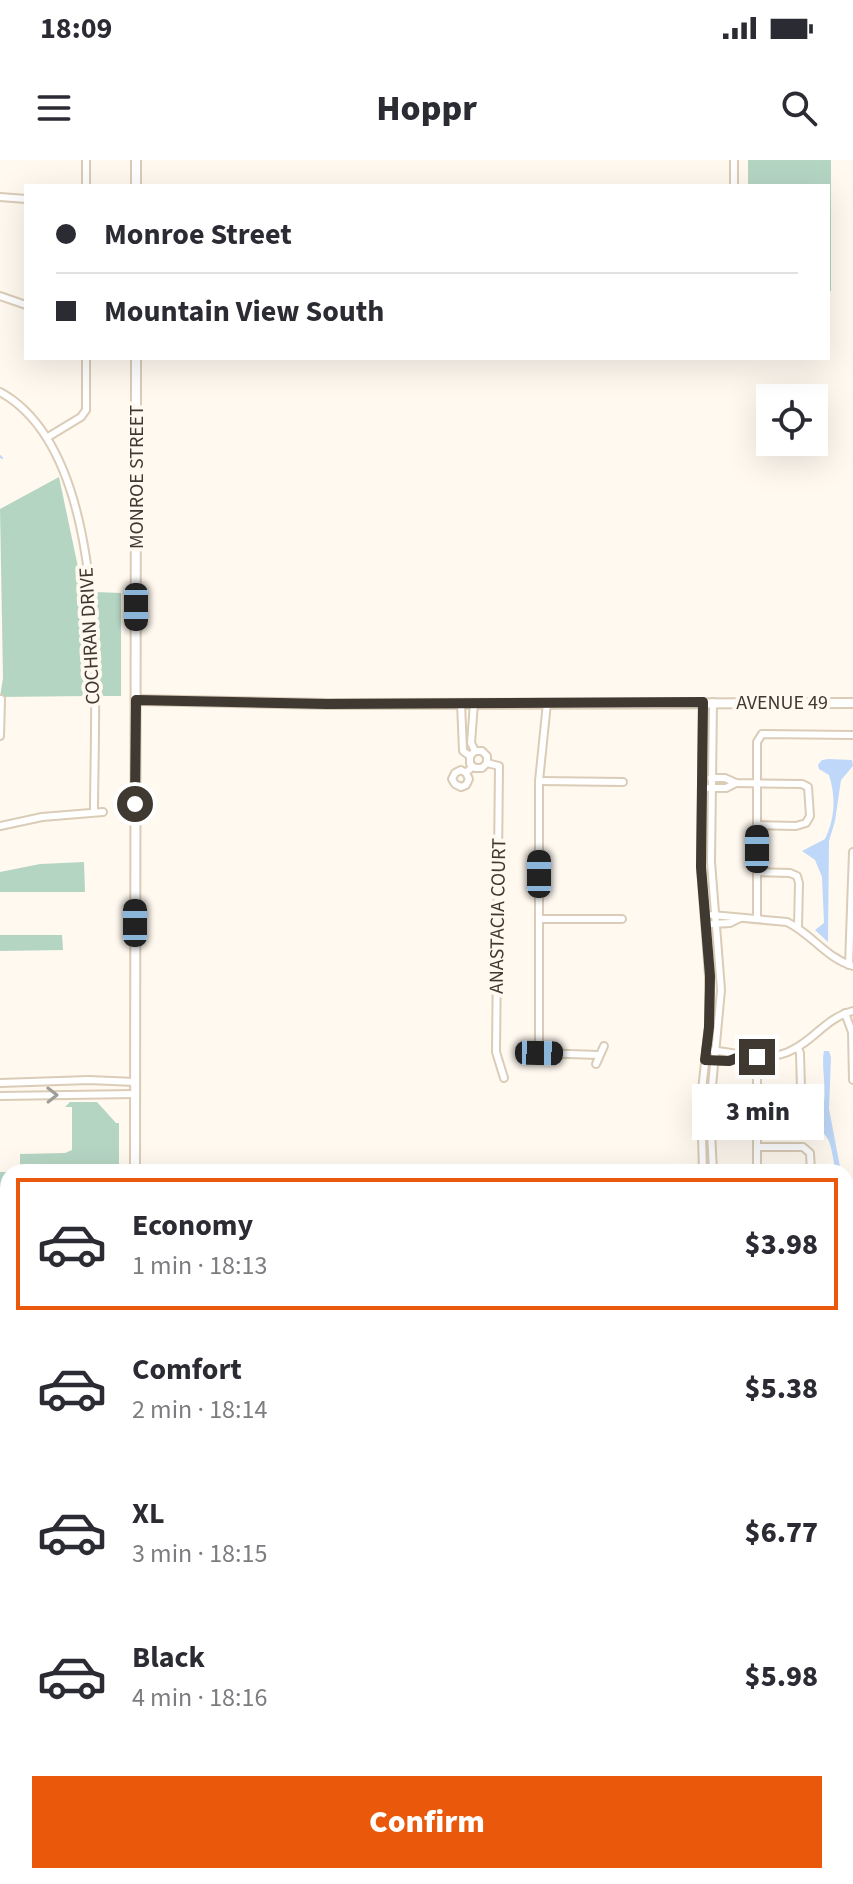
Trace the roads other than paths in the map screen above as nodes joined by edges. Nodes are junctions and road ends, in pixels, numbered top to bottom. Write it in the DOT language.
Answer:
graph roads {
  1 [pos="86,160"];
  2 [pos="136,160"];
  3 [pos="734,160"];
  4 [pos="86,184"];
  5 [pos="136,184"];
  6 [pos="734,184"];
  7 [pos="0,197"];
  8 [pos="24,199"];
  9 [pos="0,296"];
  10 [pos="24,304"];
  11 [pos="86,360"];
  12 [pos="136,360"];
  13 [pos="0,392"];
  14 [pos="48,437"];
  15 [pos="1,699"];
  16 [pos="136,700"];
  17 [pos="708,702"];
  18 [pos="461,703"];
  19 [pos="474,703"];
  20 [pos="547,703"];
  21 [pos="853,703"];
  22 [pos="853,735"];
  23 [pos="0,736"];
  24 [pos="472,754"];
  25 [pos="487,763"];
  26 [pos="472,767"];
  27 [pos="466,773"];
  28 [pos="704,778"];
  29 [pos="713,778"];
  30 [pos="539,781"];
  31 [pos="623,782"];
  32 [pos="736,783"];
  33 [pos="757,783"];
  34 [pos="703,788"];
  35 [pos="712,788"];
  36 [pos="94,812"];
  37 [pos="103,812"];
  38 [pos="757,825"];
  39 [pos="0,826"];
  40 [pos="853,852"];
  41 [pos="757,872"];
  42 [pos="706,915"];
  43 [pos="716,915"];
  44 [pos="740,918"];
  45 [pos="757,918"];
  46 [pos="539,919"];
  47 [pos="622,919"];
  48 [pos="707,924"];
  49 [pos="716,924"];
  50 [pos="798,927"];
  51 [pos="851,966"];
  52 [pos="849,1012"];
  53 [pos="604,1046"];
  54 [pos="798,1048"];
  55 [pos="706,1050"];
  56 [pos="717,1050"];
  57 [pos="599,1055"];
  58 [pos="742,1056"];
  59 [pos="757,1057"];
  60 [pos="705,1060"];
  61 [pos="716,1061"];
  62 [pos="596,1064"];
  63 [pos="504,1078"];
  64 [pos="853,1080"];
  65 [pos="135,1082"];
  66 [pos="0,1083"];
  67 [pos="135,1094"];
  68 [pos="0,1096"];
  69 [pos="756,1099"];
  70 [pos="757,1147"];
  71 [pos="135,1164"];
  72 [pos="703,1164"];
  73 [pos="713,1164"];
  74 [pos="757,1164"];
  75 [pos="811,1164"];
  1 -- 4 [label="street"];
  2 -- 5 [label="main road"];
  3 -- 6 [label="street"];
  7 -- 8 [label="street"];
  9 -- 10 [label="street"];
  11 -- 14 [label="street"];
  12 -- 16 [label="main road, MONROE STREET"];
  13 -- 14 [label="street, COCHRAN DRIVE"];
  14 -- 36 [label="street, COCHRAN DRIVE"];
  15 -- 23 [label="street"];
  16 -- 18 [label="main road, AVENUE 49"];
  16 -- 65 [label="main road, MONROE STREET"];
  17 -- 20 [label="main road, AVENUE 49"];
  17 -- 21 [label="main road, AVENUE 49"];
  17 -- 28 [label="street"];
  17 -- 29 [label="street"];
  18 -- 19 [label="main road, AVENUE 49"];
  18 -- 24 [label="street"];
  19 -- 20 [label="main road, AVENUE 49"];
  19 -- 24 [label="street"];
  20 -- 30 [label="street"];
  22 -- 33 [label="street"];
  24 -- 25 [label="street, ANASTACIA COURT"];
  24 -- 26 [label="street"];
  25 -- 26 [label="street"];
  25 -- 63 [label="street, ANASTACIA COURT"];
  26 -- 27 [label="street"];
  28 -- 29 [label="street"];
  28 -- 34 [label="street"];
  29 -- 32 [label="street"];
  29 -- 35 [label="street"];
  30 -- 31 [label="street"];
  30 -- 46 [label="street"];
  32 -- 33 [label="street"];
  32 -- 35 [label="street"];
  33 -- 38 [label="street"];
  33 -- 38 [label="street"];
  34 -- 35 [label="street"];
  34 -- 42 [label="street"];
  35 -- 43 [label="street"];
  36 -- 37 [label="street"];
  36 -- 39 [label="street"];
  38 -- 41 [label="street"];
  40 -- 51 [label="street"];
  41 -- 45 [label="street"];
  41 -- 50 [label="street"];
  42 -- 43 [label="street"];
  42 -- 48 [label="street"];
  43 -- 44 [label="street"];
  43 -- 49 [label="street"];
  44 -- 45 [label="street"];
  44 -- 49 [label="street"];
  45 -- 50 [label="street"];
  46 -- 47 [label="street"];
  46 -- 57 [label="street"];
  48 -- 49 [label="street"];
  48 -- 55 [label="street"];
  49 -- 56 [label="street"];
  50 -- 51 [label="street"];
  52 -- 54 [label="street"];
  52 -- 64 [label="street"];
  53 -- 57 [label="street"];
  54 -- 59 [label="street"];
  54 -- 69 [label="street"];
  55 -- 56 [label="street"];
  55 -- 60 [label="street"];
  56 -- 58 [label="street"];
  56 -- 61 [label="street"];
  57 -- 62 [label="street"];
  58 -- 59 [label="street"];
  58 -- 61 [label="street"];
  59 -- 69 [label="street"];
  60 -- 61 [label="street"];
  60 -- 72 [label="street"];
  61 -- 73 [label="street"];
  65 -- 66 [label="street"];
  65 -- 67 [label="main road, MONROE STREET"];
  68 -- 67 [label="street, one-way"];
  67 -- 71 [label="main road, MONROE STREET"];
  69 -- 70 [label="street"];
  70 -- 74 [label="street"];
  70 -- 75 [label="street"];
}
